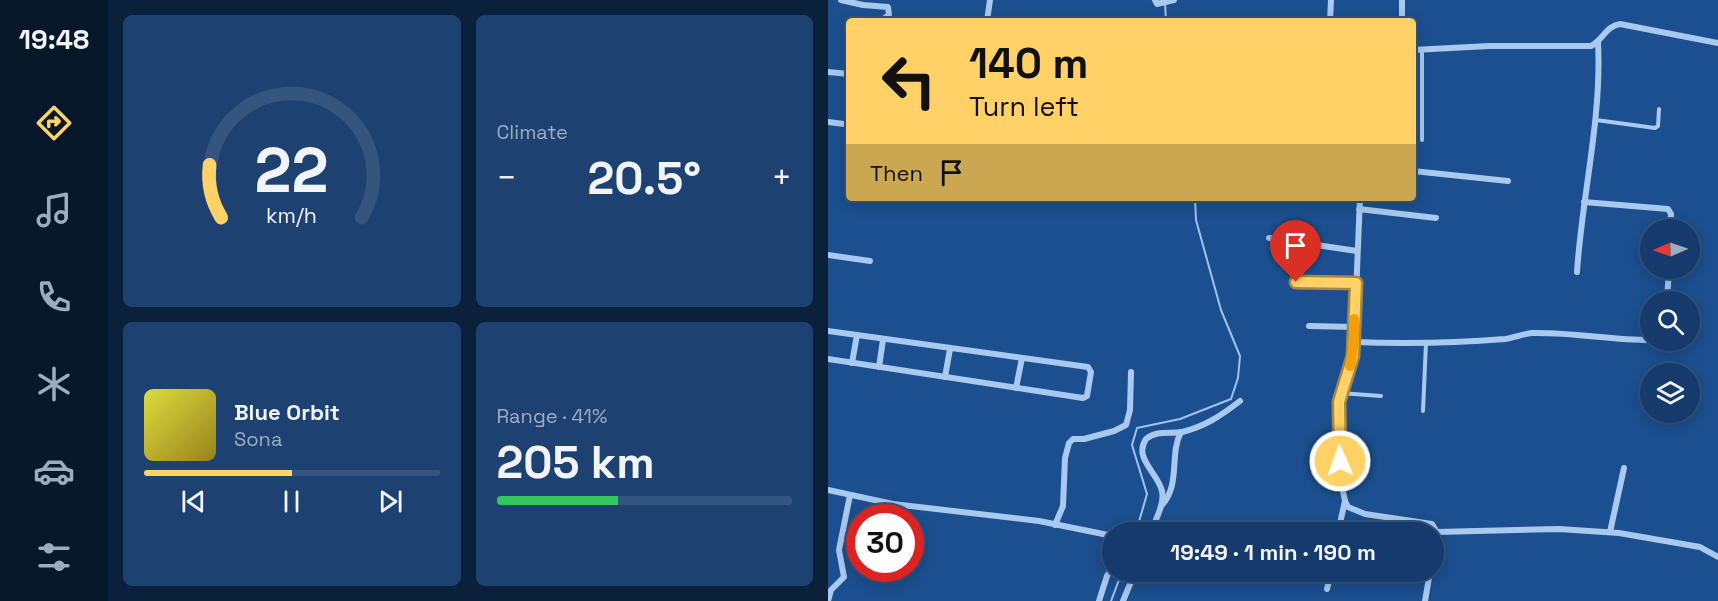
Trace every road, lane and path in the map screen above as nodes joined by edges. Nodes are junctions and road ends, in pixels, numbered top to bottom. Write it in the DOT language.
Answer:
graph roads {
  1 [pos="841,0"];
  2 [pos="990,0"];
  3 [pos="1174,0"];
  4 [pos="1331,0"];
  5 [pos="1402,0"];
  6 [pos="1157,1"];
  7 [pos="885,18"];
  8 [pos="987,18"];
  9 [pos="1330,18"];
  10 [pos="1402,18"];
  11 [pos="1598,42"];
  12 [pos="1718,43"];
  13 [pos="1416,50"];
  14 [pos="1422,50"];
  15 [pos="828,72"];
  16 [pos="846,74"];
  17 [pos="1659,109"];
  18 [pos="1596,120"];
  19 [pos="828,122"];
  20 [pos="844,124"];
  21 [pos="1422,140"];
  22 [pos="1416,171"];
  23 [pos="1508,181"];
  24 [pos="1360,201"];
  25 [pos="1584,202"];
  26 [pos="1359,209"];
  27 [pos="1436,218"];
  28 [pos="1671,219"];
  29 [pos="1269,238"];
  30 [pos="1357,251"];
  31 [pos="828,255"];
  32 [pos="870,261"];
  33 [pos="1577,272"];
  34 [pos="1296,282"];
  35 [pos="1356,283"];
  36 [pos="1309,326"];
  37 [pos="1354,327"];
  38 [pos="828,331"];
  39 [pos="857,335"];
  40 [pos="883,340"];
  41 [pos="1640,340"];
  42 [pos="1354,342"];
  43 [pos="1426,343"];
  44 [pos="950,349"];
  45 [pos="1022,358"];
  46 [pos="828,359"];
  47 [pos="852,363"];
  48 [pos="879,367"];
  49 [pos="1131,372"];
  50 [pos="945,377"];
  51 [pos="1016,388"];
  52 [pos="1340,393"];
  53 [pos="1381,396"];
  54 [pos="1240,401"];
  55 [pos="1423,411"];
  56 [pos="1181,432"];
  57 [pos="1624,468"];
  58 [pos="828,490"];
  59 [pos="850,495"];
  60 [pos="1345,501"];
  61 [pos="893,504"];
  62 [pos="1160,507"];
  63 [pos="924,508"];
  64 [pos="1155,522"];
  65 [pos="1340,522"];
  66 [pos="1426,522"];
  67 [pos="1055,525"];
  68 [pos="1444,532"];
  69 [pos="1610,532"];
  70 [pos="1102,534"];
  71 [pos="1718,557"];
  72 [pos="1105,582"];
  73 [pos="1131,582"];
  74 [pos="1329,582"];
  75 [pos="1428,582"];
  76 [pos="831,586"];
  77 [pos="1327,589"];
  78 [pos="828,601"];
  79 [pos="1100,601"];
  80 [pos="1123,601"];
  81 [pos="1425,601"];
  1 -- 7 [label="street"];
  2 -- 8 [label="street"];
  3 -- 6 [label="street"];
  4 -- 9 [label="street"];
  5 -- 10 [label="street"];
  11 -- 12 [label="street"];
  11 -- 14 [label="street"];
  11 -- 18 [label="street"];
  13 -- 14 [label="street"];
  14 -- 21 [label="lane"];
  15 -- 16 [label="street"];
  17 -- 18 [label="lane"];
  18 -- 25 [label="street"];
  19 -- 20 [label="street"];
  22 -- 23 [label="street"];
  24 -- 26 [label="street"];
  25 -- 28 [label="street"];
  25 -- 33 [label="street"];
  26 -- 27 [label="street"];
  26 -- 30 [label="street"];
  29 -- 30 [label="street"];
  30 -- 35 [label="street"];
  31 -- 32 [label="street"];
  34 -- 35 [label="street"];
  35 -- 37 [label="street"];
  36 -- 37 [label="street"];
  37 -- 42 [label="street"];
  38 -- 39 [label="street"];
  39 -- 40 [label="street"];
  39 -- 47 [label="street"];
  40 -- 44 [label="street"];
  40 -- 48 [label="street"];
  41 -- 43 [label="street"];
  42 -- 43 [label="street"];
  42 -- 52 [label="street"];
  43 -- 55 [label="lane"];
  44 -- 45 [label="street"];
  44 -- 50 [label="street"];
  45 -- 51 [label="street"];
  45 -- 51 [label="street"];
  46 -- 47 [label="street"];
  47 -- 48 [label="street"];
  48 -- 50 [label="street"];
  49 -- 67 [label="street"];
  50 -- 51 [label="street"];
  52 -- 53 [label="lane"];
  52 -- 60 [label="street"];
  54 -- 56 [label="street"];
  56 -- 62 [label="street"];
  56 -- 62 [label="street"];
  57 -- 69 [label="street"];
  58 -- 59 [label="street"];
  59 -- 61 [label="street"];
  59 -- 76 [label="street"];
  60 -- 65 [label="street"];
  60 -- 66 [label="street"];
  62 -- 64 [label="street"];
  63 -- 67 [label="street"];
  67 -- 70 [label="street"];
  68 -- 69 [label="street"];
  69 -- 71 [label="street"];
  72 -- 79 [label="street"];
  73 -- 80 [label="street"];
  74 -- 77 [label="street"];
  75 -- 81 [label="street"];
  76 -- 78 [label="street"];
}
